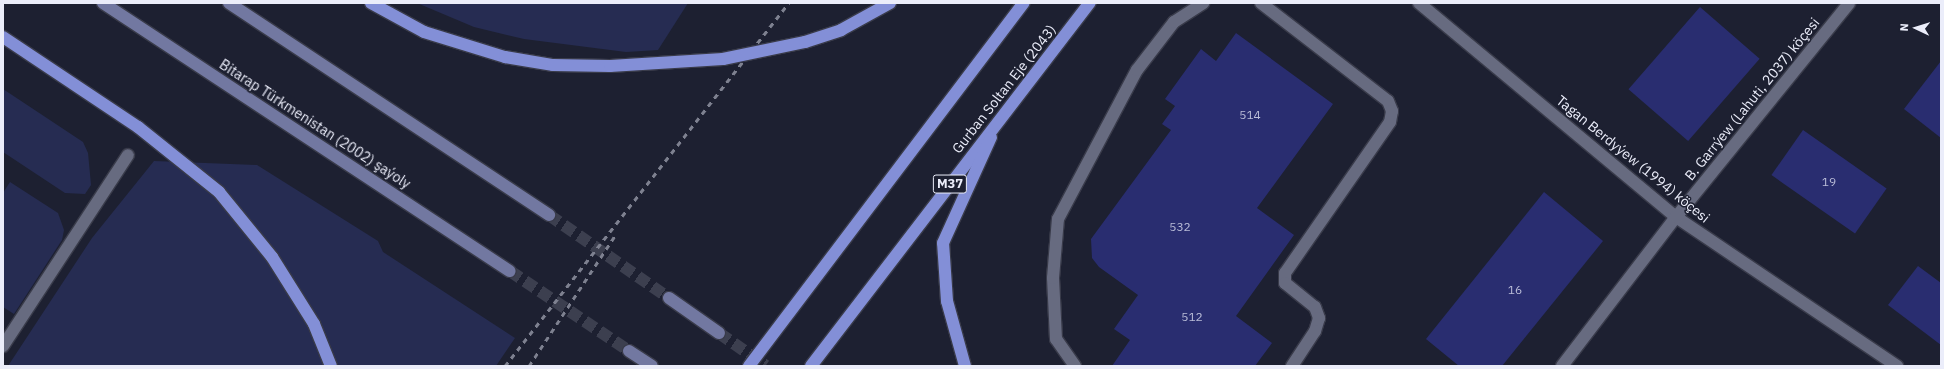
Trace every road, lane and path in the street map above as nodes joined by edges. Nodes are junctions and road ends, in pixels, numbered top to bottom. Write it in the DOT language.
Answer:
graph roads {
  1 [pos="103,3"];
  2 [pos="229,3"];
  3 [pos="371,3"];
  4 [pos="890,3"];
  5 [pos="1024,3"];
  6 [pos="1090,3"];
  7 [pos="1203,3"];
  8 [pos="1261,3"];
  9 [pos="1418,3"];
  10 [pos="1849,3"];
  11 [pos="3,37"];
  12 [pos="1000,117"];
  13 [pos="128,155"];
  14 [pos="549,215"];
  15 [pos="1676,217"];
  16 [pos="510,271"];
  17 [pos="669,298"];
  18 [pos="719,334"];
  19 [pos="3,346"];
  20 [pos="629,351"];
  21 [pos="331,366"];
  22 [pos="652,366"];
  23 [pos="749,366"];
  24 [pos="812,366"];
  25 [pos="965,366"];
  26 [pos="1076,366"];
  27 [pos="1292,366"];
  28 [pos="1562,366"];
  29 [pos="1897,366"];
  1 -- 16 [label="main road, Bitarap Türkmenistan (2002) şaýoly"];
  2 -- 14 [label="main road"];
  3 -- 4 [label="highway, bridge"];
  5 -- 23 [label="highway"];
  6 -- 12 [label="highway, Gurban Soltan Eje (2043) / M37"];
  7 -- 26 [label="street"];
  8 -- 27 [label="street"];
  9 -- 15 [label="street, Tagan Berdyýew (1994) köçesi"];
  10 -- 15 [label="street, B. Garrýew (Lahuti, 2037) köçesi"];
  11 -- 21 [label="highway"];
  12 -- 24 [label="highway, Gurban Soltan Eje (2043) / M37"];
  12 -- 25 [label="highway"];
  13 -- 19 [label="street"];
  15 -- 28 [label="street, B. Garrýew (Lahuti, 2037) köçesi"];
  15 -- 29 [label="street, Tagan Berdyýew (1994) köçesi"];
  17 -- 18 [label="main road"];
  20 -- 22 [label="main road"];
}
